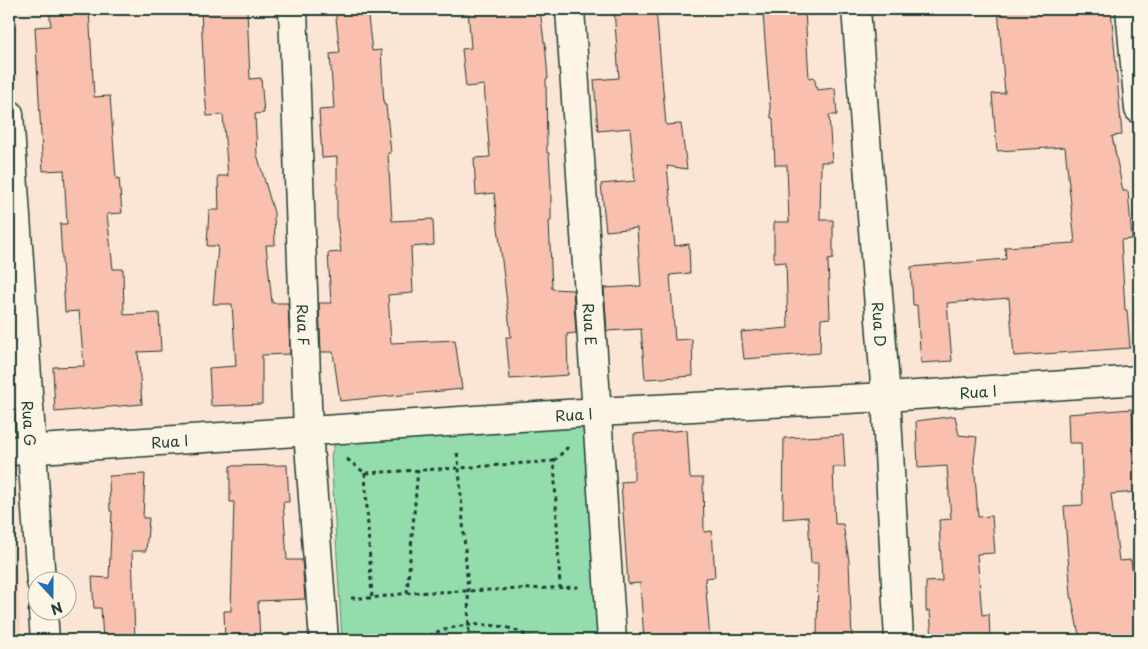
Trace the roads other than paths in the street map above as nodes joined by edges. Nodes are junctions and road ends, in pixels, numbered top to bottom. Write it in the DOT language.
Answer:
graph roads {
  1 [pos="293,9"];
  2 [pos="570,9"];
  3 [pos="856,9"];
  4 [pos="1130,9"];
  5 [pos="1139,109"];
  6 [pos="9,114"];
  7 [pos="1139,380"];
  8 [pos="886,398"];
  9 [pos="597,412"];
  10 [pos="308,432"];
  11 [pos="21,450"];
  12 [pos="39,572"];
  13 [pos="44,622"];
  14 [pos="45,640"];
  15 [pos="324,640"];
  16 [pos="612,640"];
  17 [pos="899,640"];
  1 -- 10 [label="street, Rua F"];
  2 -- 9 [label="street, Rua E"];
  3 -- 8 [label="street, Rua D"];
  4 -- 5 [label="street"];
  6 -- 11 [label="street, Rua G"];
  7 -- 8 [label="street, Rua I"];
  8 -- 9 [label="street, Rua I"];
  8 -- 17 [label="street, Rua D"];
  9 -- 10 [label="street, Rua I"];
  9 -- 16 [label="street, Rua E"];
  10 -- 11 [label="street, Rua I"];
  10 -- 15 [label="street, Rua F"];
  11 -- 12 [label="street, Rua G"];
  13 -- 14 [label="street"];
}
